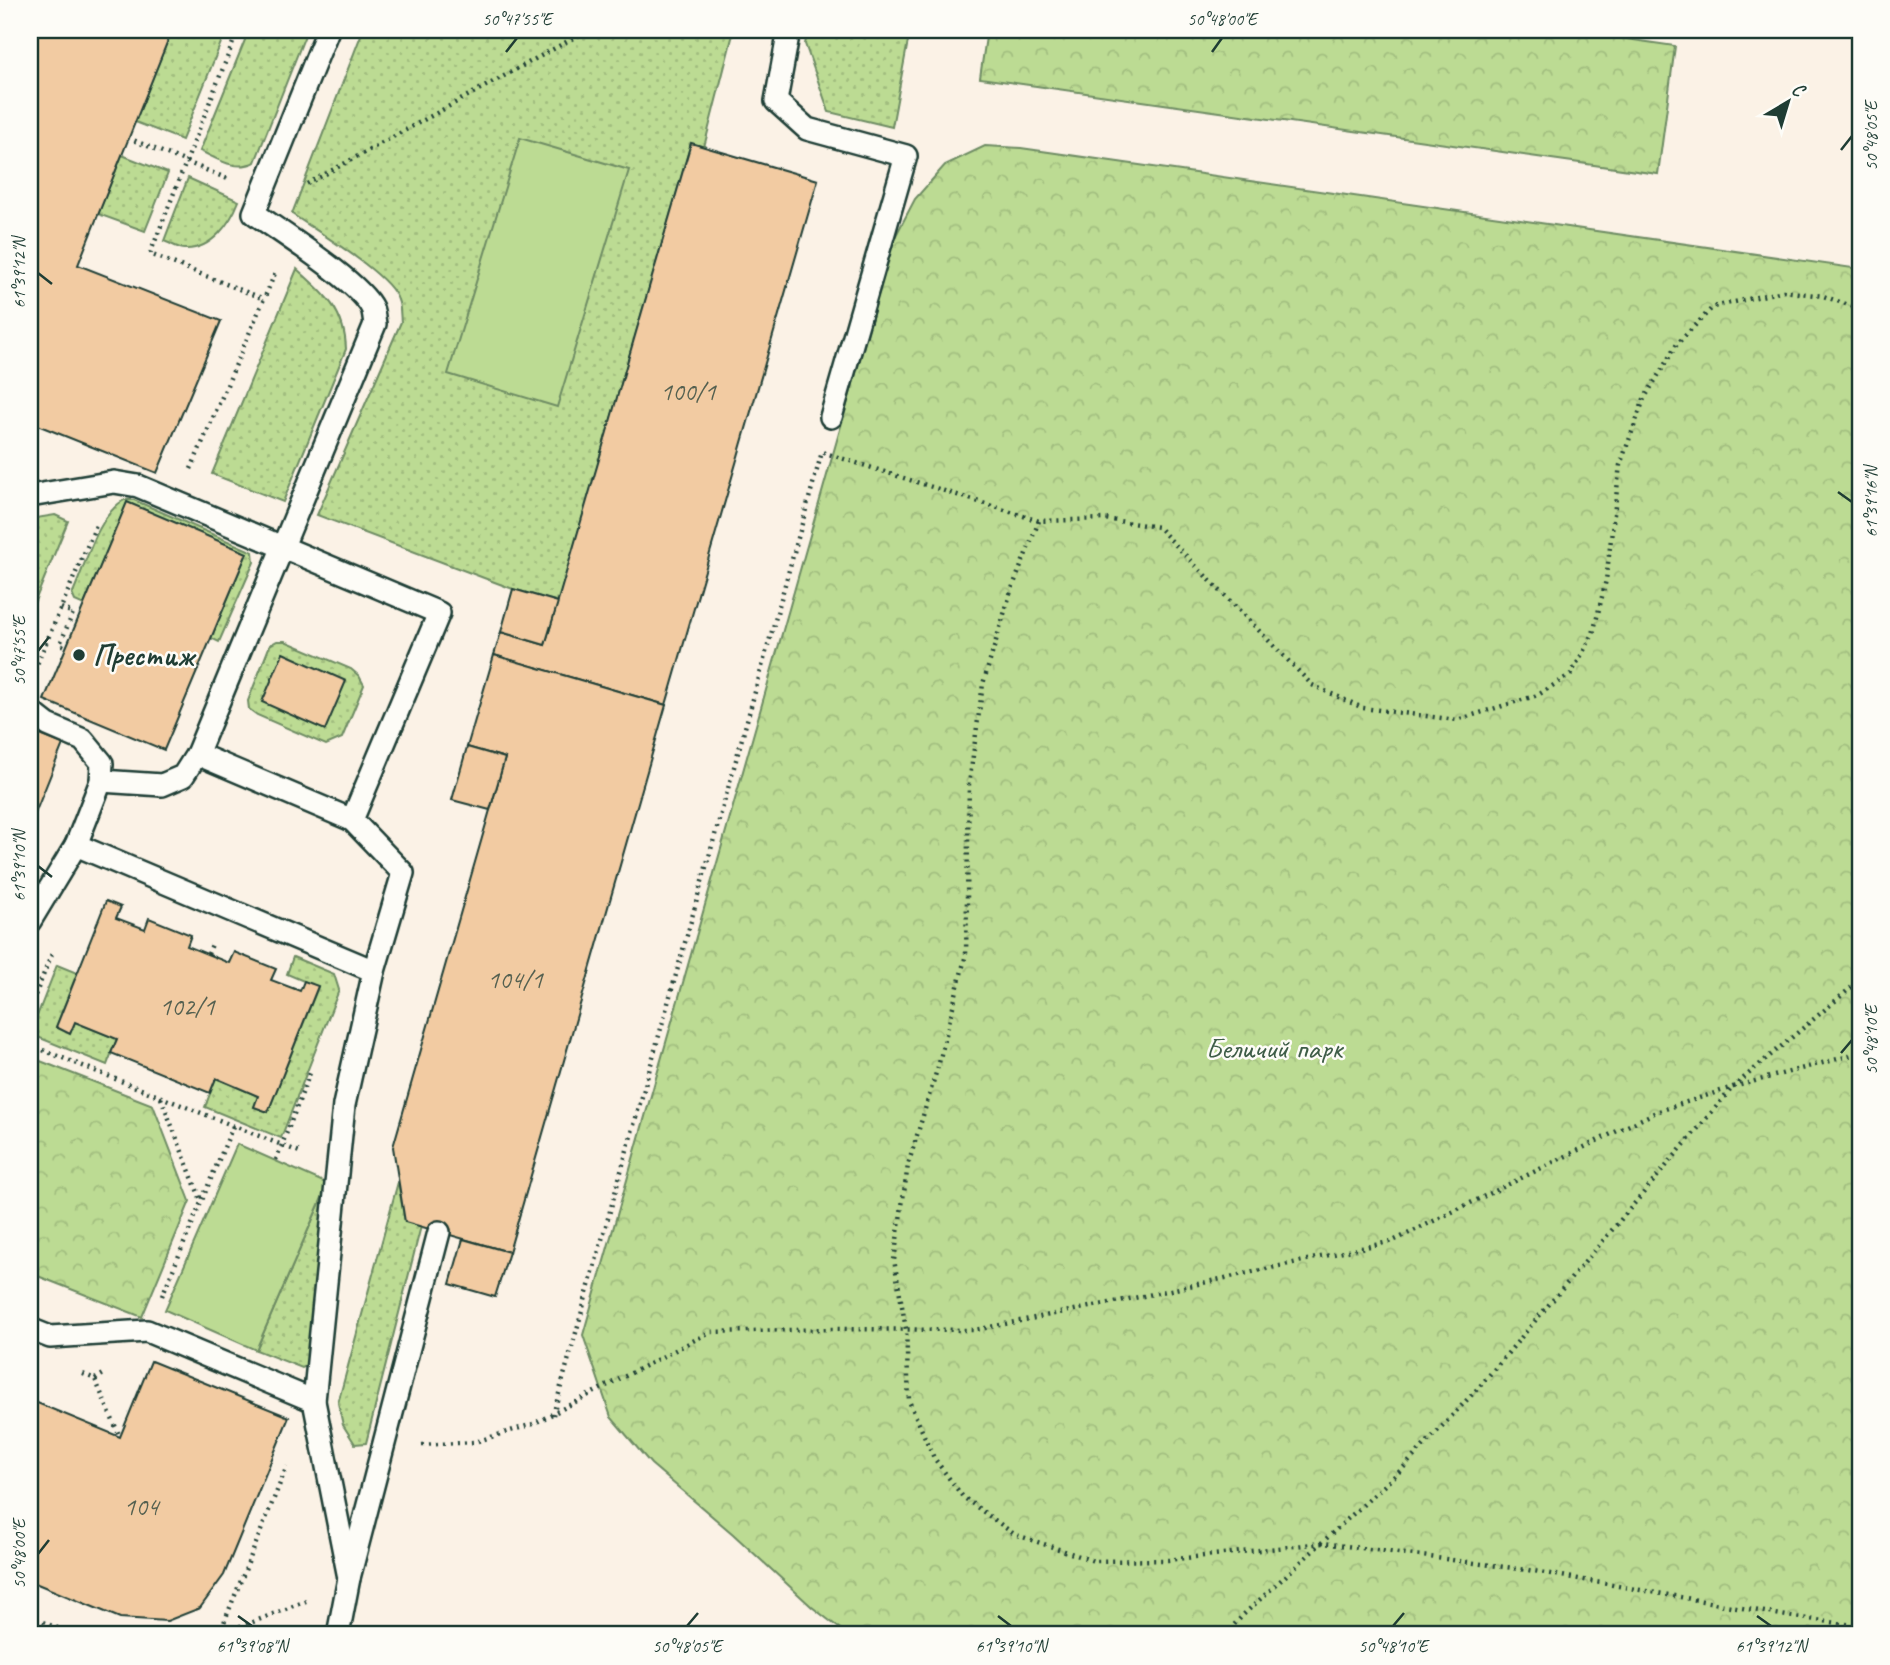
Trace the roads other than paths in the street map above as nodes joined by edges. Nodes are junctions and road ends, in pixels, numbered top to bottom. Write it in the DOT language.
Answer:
graph roads {
  1 [pos="328,30"];
  2 [pos="789,30"];
  3 [pos="831,417"];
  4 [pos="30,496"];
  5 [pos="283,548"];
  6 [pos="30,711"];
  7 [pos="197,754"];
  8 [pos="102,781"];
  9 [pos="352,820"];
  10 [pos="76,845"];
  11 [pos="30,921"];
  12 [pos="374,971"];
  13 [pos="439,1232"];
  14 [pos="30,1329"];
  15 [pos="314,1401"];
  16 [pos="346,1586"];
  17 [pos="338,1635"];
  1 -- 5 [label="lane"];
  2 -- 3 [label="lane"];
  4 -- 5 [label="lane"];
  5 -- 7 [label="lane"];
  5 -- 9 [label="lane"];
  6 -- 8 [label="lane"];
  7 -- 8 [label="lane"];
  7 -- 9 [label="lane"];
  8 -- 10 [label="lane"];
  9 -- 12 [label="lane"];
  10 -- 11 [label="lane"];
  10 -- 12 [label="lane"];
  12 -- 15 [label="lane"];
  13 -- 16 [label="lane"];
  14 -- 15 [label="lane"];
  15 -- 16 [label="lane"];
  16 -- 17 [label="lane"];
}
